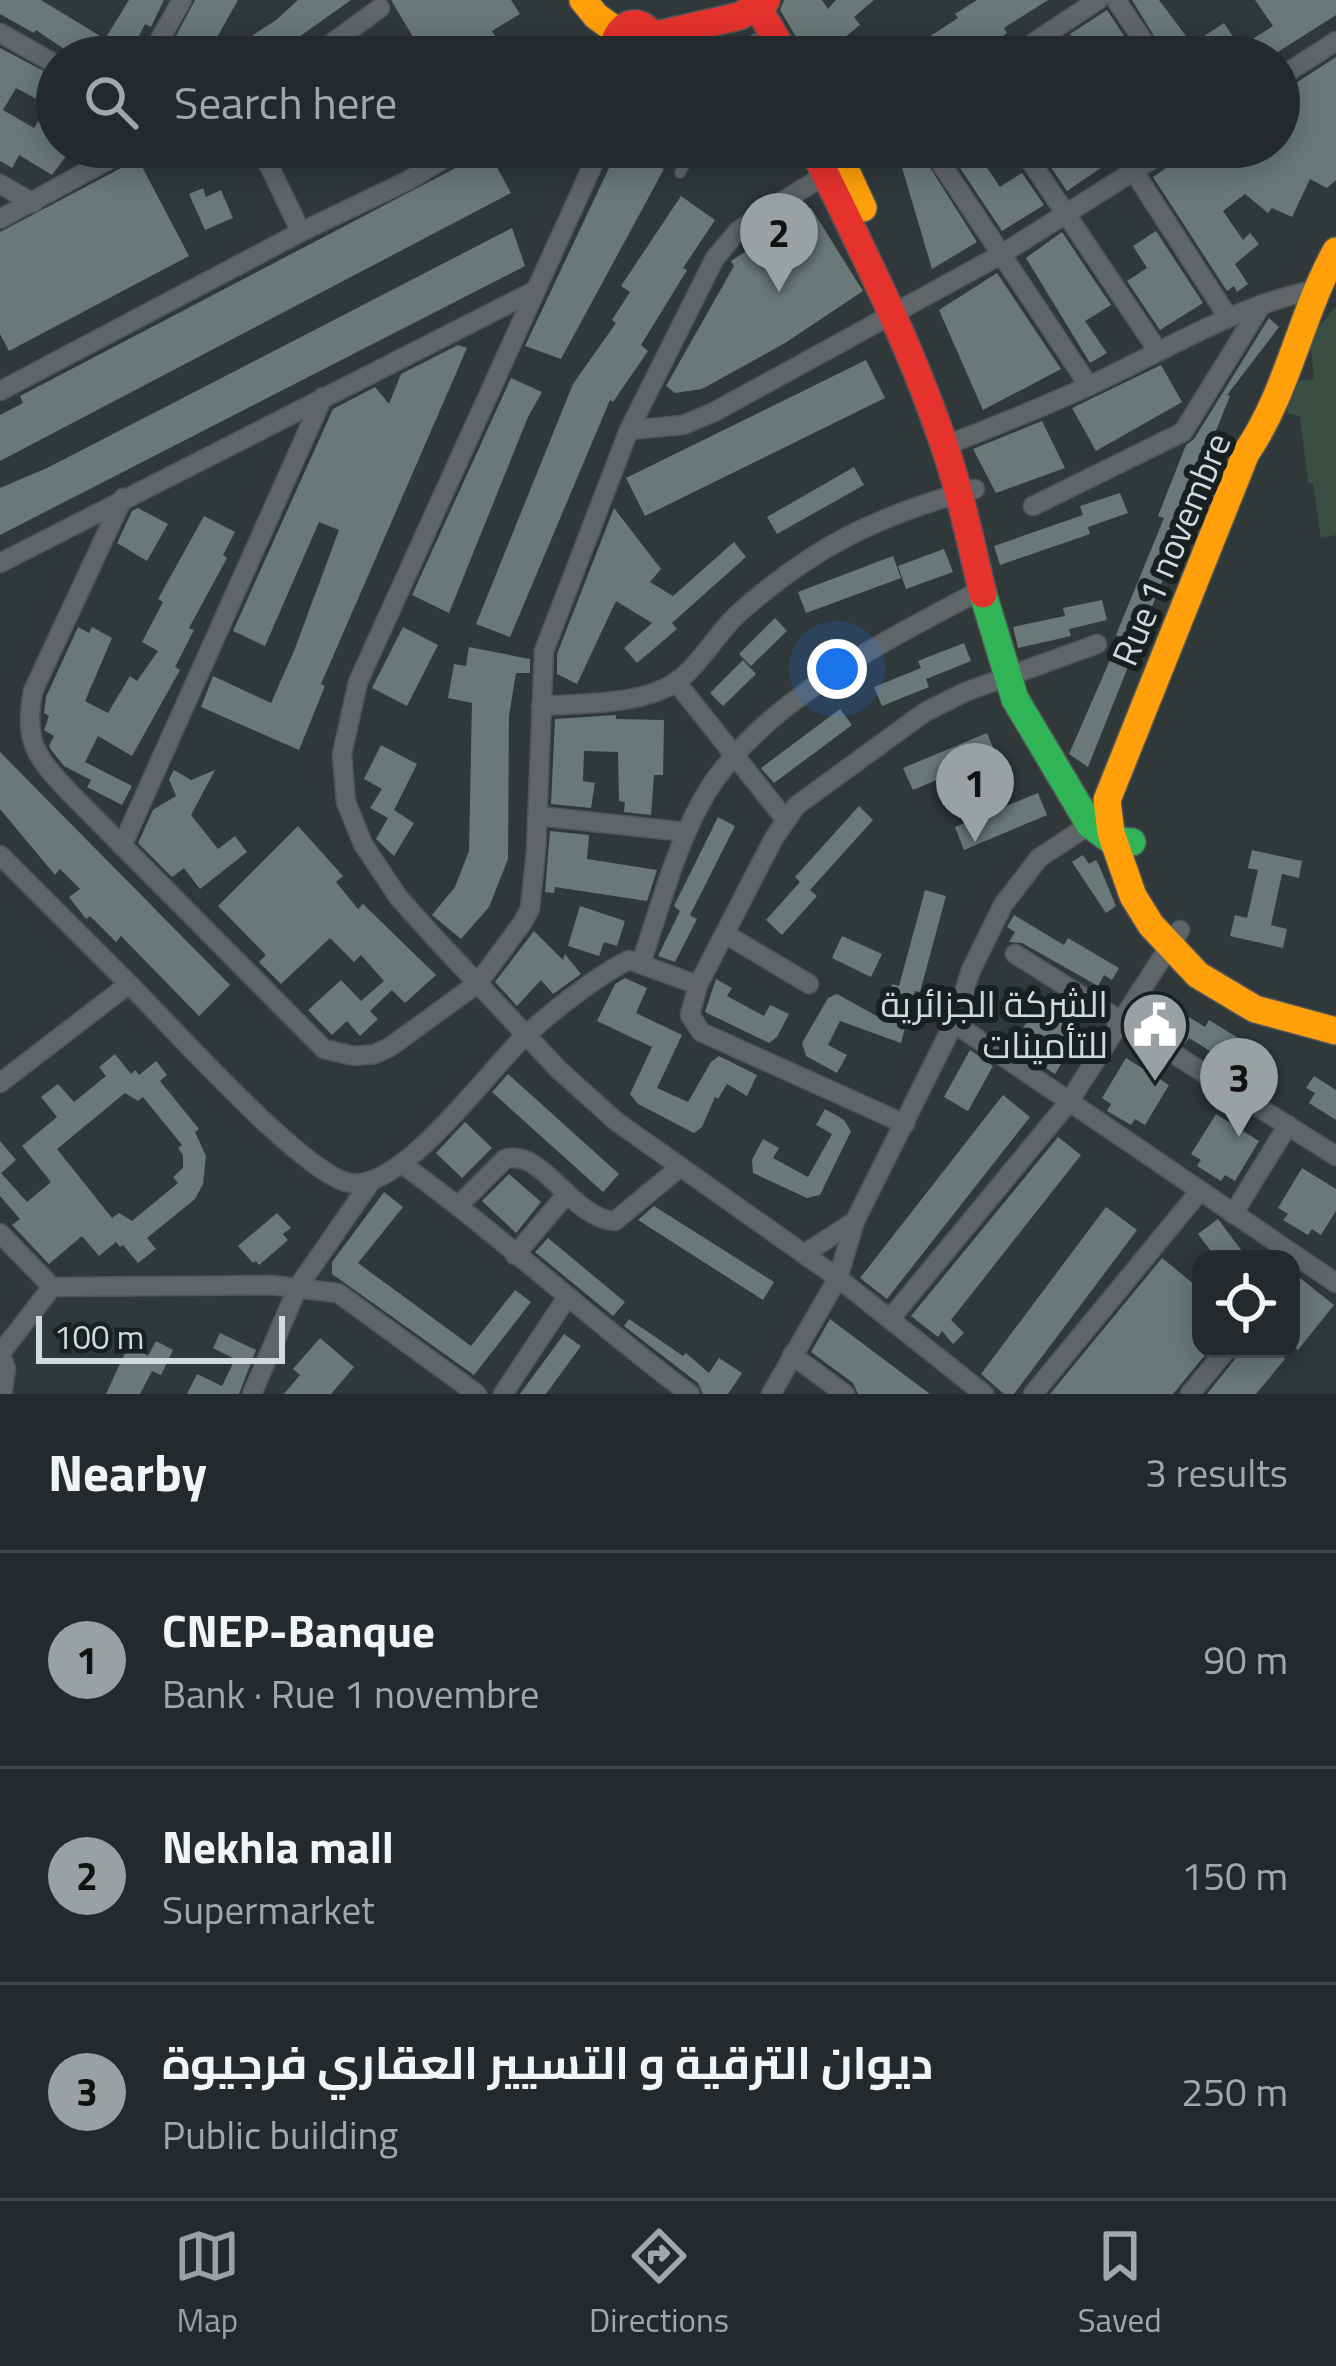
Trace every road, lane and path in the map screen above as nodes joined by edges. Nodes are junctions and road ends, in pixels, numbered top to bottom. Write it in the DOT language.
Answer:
graph roads {
  1 [pos="182,0"];
  2 [pos="583,0"];
  3 [pos="1098,0"];
  4 [pos="1116,0"];
  5 [pos="380,8"];
  6 [pos="752,22"];
  7 [pos="0,33"];
  8 [pos="162,36"];
  9 [pos="342,36"];
  10 [pos="617,36"];
  11 [pos="692,36"];
  12 [pos="1044,36"];
  13 [pos="1140,36"];
  14 [pos="1336,41"];
  15 [pos="36,53"];
  16 [pos="1300,64"];
  17 [pos="94,168"];
  18 [pos="270,168"];
  19 [pos="429,168"];
  20 [pos="591,168"];
  21 [pos="683,168"];
  22 [pos="828,168"];
  23 [pos="837,168"];
  24 [pos="944,168"];
  25 [pos="1037,168"];
  26 [pos="1133,168"];
  27 [pos="1140,168"];
  28 [pos="1135,171"];
  29 [pos="680,173"];
  30 [pos="0,184"];
  31 [pos="33,202"];
  32 [pos="1068,211"];
  33 [pos="0,219"];
  34 [pos="301,232"];
  35 [pos="1002,254"];
  36 [pos="1331,270"];
  37 [pos="532,292"];
  38 [pos="1283,296"];
  39 [pos="1262,304"];
  40 [pos="900,311"];
  41 [pos="1228,317"];
  42 [pos="1158,351"];
  43 [pos="1089,386"];
  44 [pos="0,391"];
  45 [pos="322,397"];
  46 [pos="629,430"];
  47 [pos="952,443"];
  48 [pos="966,491"];
  49 [pos="123,498"];
  50 [pos="1033,506"];
  51 [pos="0,563"];
  52 [pos="983,589"];
  53 [pos="1097,644"];
  54 [pos="1016,675"];
  55 [pos="676,683"];
  56 [pos="541,706"];
  57 [pos="734,755"];
  58 [pos="538,816"];
  59 [pos="785,820"];
  60 [pos="1112,827"];
  61 [pos="686,832"];
  62 [pos="122,846"];
  63 [pos="0,855"];
  64 [pos="727,935"];
  65 [pos="1184,949"];
  66 [pos="1015,954"];
  67 [pos="641,963"];
  68 [pos="478,983"];
  69 [pos="129,984"];
  70 [pos="809,984"];
  71 [pos="698,985"];
  72 [pos="1336,1012"];
  73 [pos="1122,1022"];
  74 [pos="954,1023"];
  75 [pos="1336,1031"];
  76 [pos="527,1034"];
  77 [pos="0,1083"];
  78 [pos="1068,1103"];
  79 [pos="905,1124"];
  80 [pos="1288,1125"];
  81 [pos="1336,1156"];
  82 [pos="403,1165"];
  83 [pos="679,1168"];
  84 [pos="372,1180"];
  85 [pos="1199,1192"];
  86 [pos="566,1195"];
  87 [pos="458,1206"];
  88 [pos="1233,1214"];
  89 [pos="855,1221"];
  90 [pos="0,1233"];
  91 [pos="1278,1250"];
  92 [pos="804,1254"];
  93 [pos="515,1255"];
  94 [pos="1300,1266"];
  95 [pos="838,1278"];
  96 [pos="1336,1283"];
  97 [pos="298,1286"];
  98 [pos="52,1287"];
  99 [pos="566,1299"];
  100 [pos="890,1319"];
  101 [pos="0,1354"];
  102 [pos="792,1354"];
  103 [pos="1220,1358"];
  104 [pos="2,1394"];
  105 [pos="252,1394"];
  106 [pos="477,1394"];
  107 [pos="503,1394"];
  108 [pos="690,1394"];
  109 [pos="771,1394"];
  110 [pos="845,1394"];
  111 [pos="984,1394"];
  112 [pos="1033,1394"];
  113 [pos="1190,1394"];
  1 -- 8 [label="street"];
  2 -- 10 [label="main road"];
  3 -- 12 [label="street"];
  4 -- 13 [label="street"];
  5 -- 9 [label="street"];
  6 -- 11 [label="main road"];
  7 -- 15 [label="street"];
  14 -- 16 [label="street"];
  17 -- 31 [label="street"];
  18 -- 34 [label="street"];
  19 -- 34 [label="street"];
  20 -- 37 [label="street"];
  21 -- 29 [label="lane"];
  22 -- 46 [label="street"];
  23 -- 40 [label="main road"];
  24 -- 35 [label="street"];
  25 -- 32 [label="street"];
  26 -- 28 [label="street"];
  27 -- 28 [label="street"];
  28 -- 32 [label="street"];
  28 -- 41 [label="street"];
  30 -- 31 [label="street"];
  31 -- 33 [label="street"];
  32 -- 35 [label="street"];
  32 -- 42 [label="street"];
  34 -- 44 [label="street"];
  35 -- 40 [label="street"];
  35 -- 43 [label="street"];
  36 -- 38 [label="street"];
  36 -- 38 [label="street"];
  36 -- 60 [label="main road, Rue 1 novembre"];
  37 -- 45 [label="street"];
  37 -- 68 [label="street"];
  38 -- 39 [label="street"];
  39 -- 41 [label="street"];
  39 -- 50 [label="street"];
  40 -- 46 [label="street"];
  40 -- 47 [label="main road"];
  41 -- 42 [label="street"];
  42 -- 43 [label="street"];
  43 -- 47 [label="street"];
  45 -- 49 [label="street"];
  45 -- 62 [label="street"];
  46 -- 56 [label="street"];
  47 -- 48 [label="main road"];
  48 -- 52 [label="main road"];
  48 -- 54 [label="main road"];
  48 -- 55 [label="street"];
  49 -- 51 [label="street"];
  49 -- 62 [label="street"];
  52 -- 54 [label="main road"];
  52 -- 57 [label="street"];
  53 -- 54 [label="street"];
  54 -- 59 [label="street"];
  54 -- 60 [label="main road"];
  55 -- 56 [label="street"];
  55 -- 57 [label="street"];
  56 -- 58 [label="street"];
  57 -- 59 [label="street"];
  57 -- 61 [label="street"];
  58 -- 61 [label="street"];
  58 -- 68 [label="street"];
  59 -- 64 [label="street"];
  60 -- 65 [label="main road"];
  60 -- 74 [label="street"];
  61 -- 67 [label="street"];
  62 -- 68 [label="street"];
  63 -- 69 [label="street"];
  64 -- 70 [label="street"];
  64 -- 71 [label="street"];
  65 -- 72 [label="main road"];
  65 -- 73 [label="street"];
  65 -- 75 [label="main road"];
  66 -- 73 [label="street"];
  67 -- 71 [label="street"];
  67 -- 76 [label="street"];
  68 -- 76 [label="street"];
  69 -- 77 [label="street"];
  69 -- 84 [label="street"];
  71 -- 79 [label="street"];
  73 -- 78 [label="street"];
  73 -- 80 [label="street"];
  74 -- 78 [label="street"];
  74 -- 79 [label="street"];
  76 -- 82 [label="street"];
  76 -- 83 [label="street"];
  78 -- 85 [label="street"];
  78 -- 100 [label="street"];
  79 -- 89 [label="street"];
  80 -- 81 [label="street"];
  80 -- 88 [label="street"];
  82 -- 84 [label="street"];
  82 -- 87 [label="street"];
  83 -- 86 [label="street"];
  83 -- 92 [label="street"];
  84 -- 97 [label="street"];
  85 -- 88 [label="street"];
  85 -- 112 [label="street"];
  86 -- 87 [label="street"];
  86 -- 93 [label="street"];
  87 -- 93 [label="street"];
  88 -- 91 [label="street"];
  89 -- 92 [label="street"];
  89 -- 95 [label="street"];
  90 -- 98 [label="street"];
  92 -- 95 [label="street"];
  93 -- 99 [label="street"];
  94 -- 96 [label="street"];
  95 -- 100 [label="street"];
  95 -- 102 [label="street"];
  97 -- 98 [label="street"];
  97 -- 105 [label="street"];
  97 -- 106 [label="street"];
  98 -- 101 [label="street"];
  99 -- 107 [label="street"];
  99 -- 108 [label="street"];
  100 -- 111 [label="street"];
  101 -- 104 [label="street"];
  102 -- 109 [label="street"];
  102 -- 110 [label="street"];
  103 -- 113 [label="street"];
}
